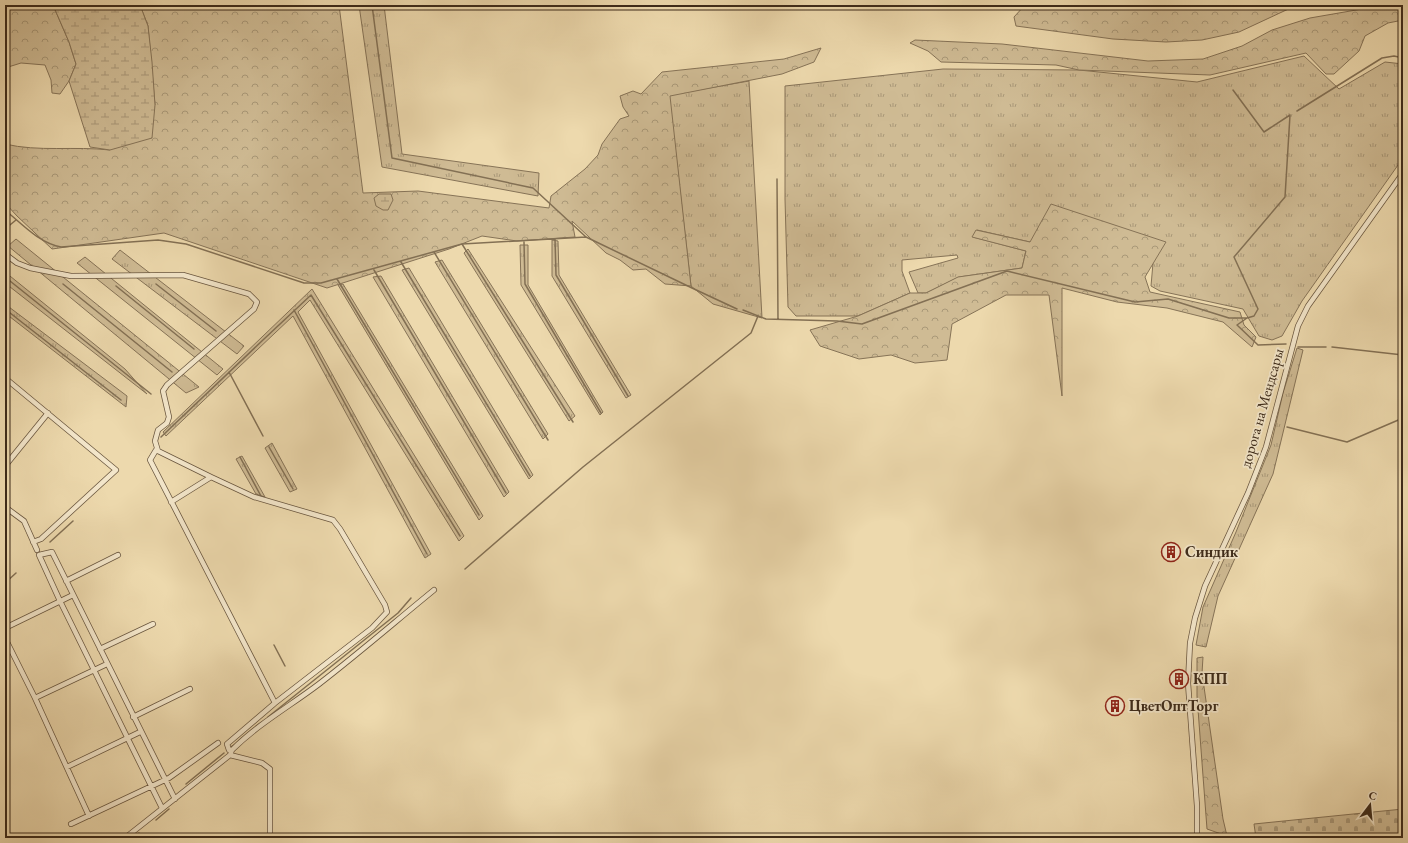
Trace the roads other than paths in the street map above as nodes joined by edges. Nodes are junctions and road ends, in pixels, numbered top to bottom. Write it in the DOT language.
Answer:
graph roads {
  1 [pos="1403,173"];
  2 [pos="5,254"];
  3 [pos="5,378"];
  4 [pos="48,413"];
  5 [pos="158,451"];
  6 [pos="5,466"];
  7 [pos="211,477"];
  8 [pos="171,502"];
  9 [pos="5,507"];
  10 [pos="33,542"];
  11 [pos="37,550"];
  12 [pos="118,555"];
  13 [pos="66,581"];
  14 [pos="434,590"];
  15 [pos="73,595"];
  16 [pos="60,601"];
  17 [pos="153,624"];
  18 [pos="5,628"];
  19 [pos="5,638"];
  20 [pos="100,649"];
  21 [pos="107,664"];
  22 [pos="94,670"];
  23 [pos="190,689"];
  24 [pos="35,698"];
  25 [pos="275,703"];
  26 [pos="133,717"];
  27 [pos="140,732"];
  28 [pos="128,738"];
  29 [pos="218,743"];
  30 [pos="231,753"];
  31 [pos="67,767"];
  32 [pos="164,780"];
  33 [pos="152,786"];
  34 [pos="175,799"];
  35 [pos="162,808"];
  36 [pos="90,816"];
  37 [pos="71,824"];
  38 [pos="125,838"];
  39 [pos="270,838"];
  40 [pos="1197,838"];
  1 -- 40 [label="street, дорога на Мендсары"];
  2 -- 5 [label="street"];
  3 -- 4 [label="street"];
  4 -- 6 [label="street"];
  4 -- 10 [label="street"];
  5 -- 7 [label="street"];
  5 -- 8 [label="street"];
  7 -- 8 [label="street"];
  7 -- 25 [label="street"];
  8 -- 25 [label="street"];
  9 -- 10 [label="street"];
  10 -- 11 [label="street"];
  12 -- 13 [label="street"];
  13 -- 15 [label="street"];
  13 -- 16 [label="street"];
  14 -- 30 [label="street"];
  15 -- 16 [label="street"];
  15 -- 20 [label="street"];
  16 -- 18 [label="street"];
  16 -- 22 [label="street"];
  17 -- 20 [label="street"];
  19 -- 24 [label="street"];
  20 -- 21 [label="street"];
  21 -- 22 [label="street"];
  21 -- 26 [label="street"];
  22 -- 24 [label="street"];
  22 -- 28 [label="street"];
  23 -- 26 [label="street"];
  24 -- 31 [label="street"];
  25 -- 30 [label="street"];
  26 -- 27 [label="street"];
  27 -- 28 [label="street"];
  27 -- 32 [label="street"];
  28 -- 31 [label="street"];
  28 -- 33 [label="street"];
  29 -- 32 [label="street"];
  30 -- 34 [label="street"];
  30 -- 39 [label="street"];
  31 -- 36 [label="street"];
  32 -- 33 [label="street"];
  32 -- 34 [label="street"];
  33 -- 35 [label="street"];
  33 -- 36 [label="street"];
  34 -- 35 [label="street"];
  35 -- 38 [label="street"];
  36 -- 37 [label="street"];
}
